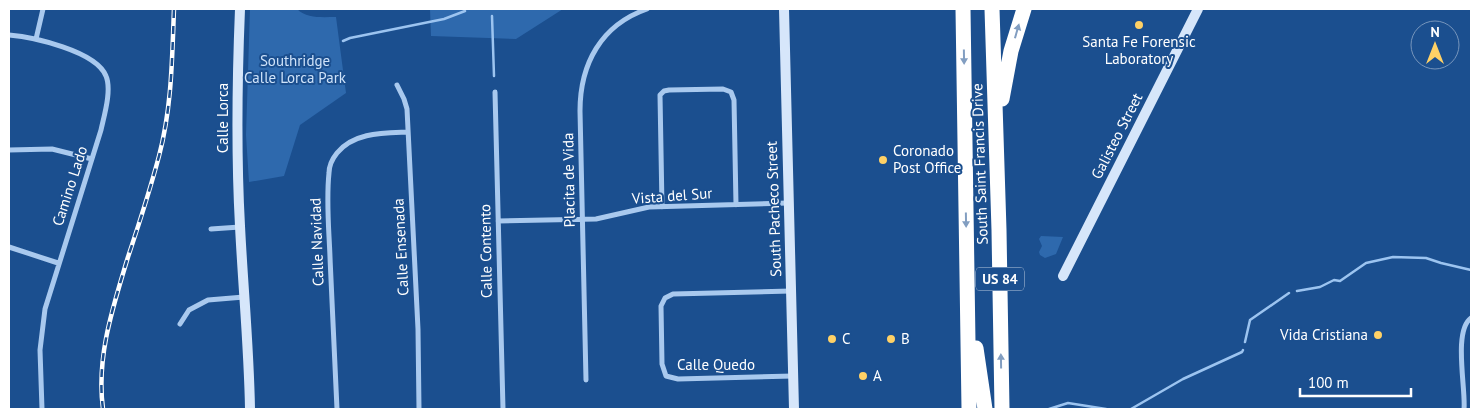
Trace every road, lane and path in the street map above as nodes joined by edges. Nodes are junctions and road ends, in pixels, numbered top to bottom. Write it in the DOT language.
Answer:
graph roads {
  1 [pos="43,9"];
  2 [pos="240,9"];
  3 [pos="647,9"];
  4 [pos="784,9"];
  5 [pos="963,9"];
  6 [pos="992,9"];
  7 [pos="1024,9"];
  8 [pos="1198,9"];
  9 [pos="9,35"];
  10 [pos="36,39"];
  11 [pos="397,85"];
  12 [pos="495,92"];
  13 [pos="408,132"];
  14 [pos="997,148"];
  15 [pos="9,150"];
  16 [pos="92,158"];
  17 [pos="789,203"];
  18 [pos="736,205"];
  19 [pos="662,207"];
  20 [pos="582,219"];
  21 [pos="498,221"];
  22 [pos="240,227"];
  23 [pos="212,229"];
  24 [pos="9,247"];
  25 [pos="58,263"];
  26 [pos="967,270"];
  27 [pos="1063,276"];
  28 [pos="791,290"];
  29 [pos="245,297"];
  30 [pos="1471,318"];
  31 [pos="180,324"];
  32 [pos="968,337"];
  33 [pos="794,376"];
  34 [pos="586,380"];
  35 [pos="1465,402"];
  36 [pos="1471,402"];
  37 [pos="1002,408"];
  38 [pos="42,409"];
  39 [pos="250,409"];
  40 [pos="337,409"];
  41 [pos="419,409"];
  42 [pos="503,409"];
  43 [pos="794,409"];
  44 [pos="962,409"];
  45 [pos="969,409"];
  46 [pos="985,409"];
  47 [pos="1464,409"];
  1 -- 10 [label="street"];
  2 -- 22 [label="street, Calle Lorca"];
  3 -- 20 [label="street, Placita de Vida"];
  4 -- 17 [label="street, South Pacheco Street"];
  5 -- 26 [label="highway, South Saint Francis Drive / US 84, one-way"];
  6 -- 14 [label="highway, South Saint Francis Drive / US 84"];
  14 -- 7 [label="highway, one-way"];
  8 -- 27 [label="street, Galisteo Street"];
  9 -- 10 [label="street, Camino Lado"];
  10 -- 16 [label="street, Camino Lado"];
  11 -- 13 [label="street, Calle Ensenada"];
  12 -- 21 [label="street, Calle Contento"];
  13 -- 40 [label="street, Calle Navidad"];
  13 -- 41 [label="street, Calle Ensenada"];
  37 -- 14 [label="highway, South Saint Francis Drive / US 84, one-way"];
  15 -- 16 [label="street"];
  16 -- 25 [label="street, Camino Lado"];
  17 -- 18 [label="street, Vista del Sur"];
  17 -- 28 [label="street, South Pacheco Street"];
  18 -- 19 [label="street, Vista del Sur"];
  18 -- 19 [label="street"];
  19 -- 20 [label="street, Vista del Sur"];
  20 -- 21 [label="street, Vista del Sur"];
  20 -- 34 [label="street, Placita de Vida"];
  21 -- 42 [label="street, Calle Contento"];
  22 -- 23 [label="street"];
  22 -- 29 [label="street, Calle Lorca"];
  24 -- 25 [label="street"];
  25 -- 38 [label="street, Camino Lado"];
  26 -- 32 [label="highway, South Saint Francis Drive / US 84"];
  26 -- 46 [label="highway"];
  28 -- 33 [label="street, South Pacheco Street"];
  28 -- 33 [label="street, Calle Quedo"];
  29 -- 31 [label="street"];
  29 -- 39 [label="street, Calle Lorca"];
  30 -- 35 [label="street"];
  32 -- 44 [label="highway"];
  32 -- 45 [label="highway, South Saint Francis Drive / US 84"];
  33 -- 43 [label="street, South Pacheco Street"];
  35 -- 36 [label="street"];
  35 -- 47 [label="street"];
}
